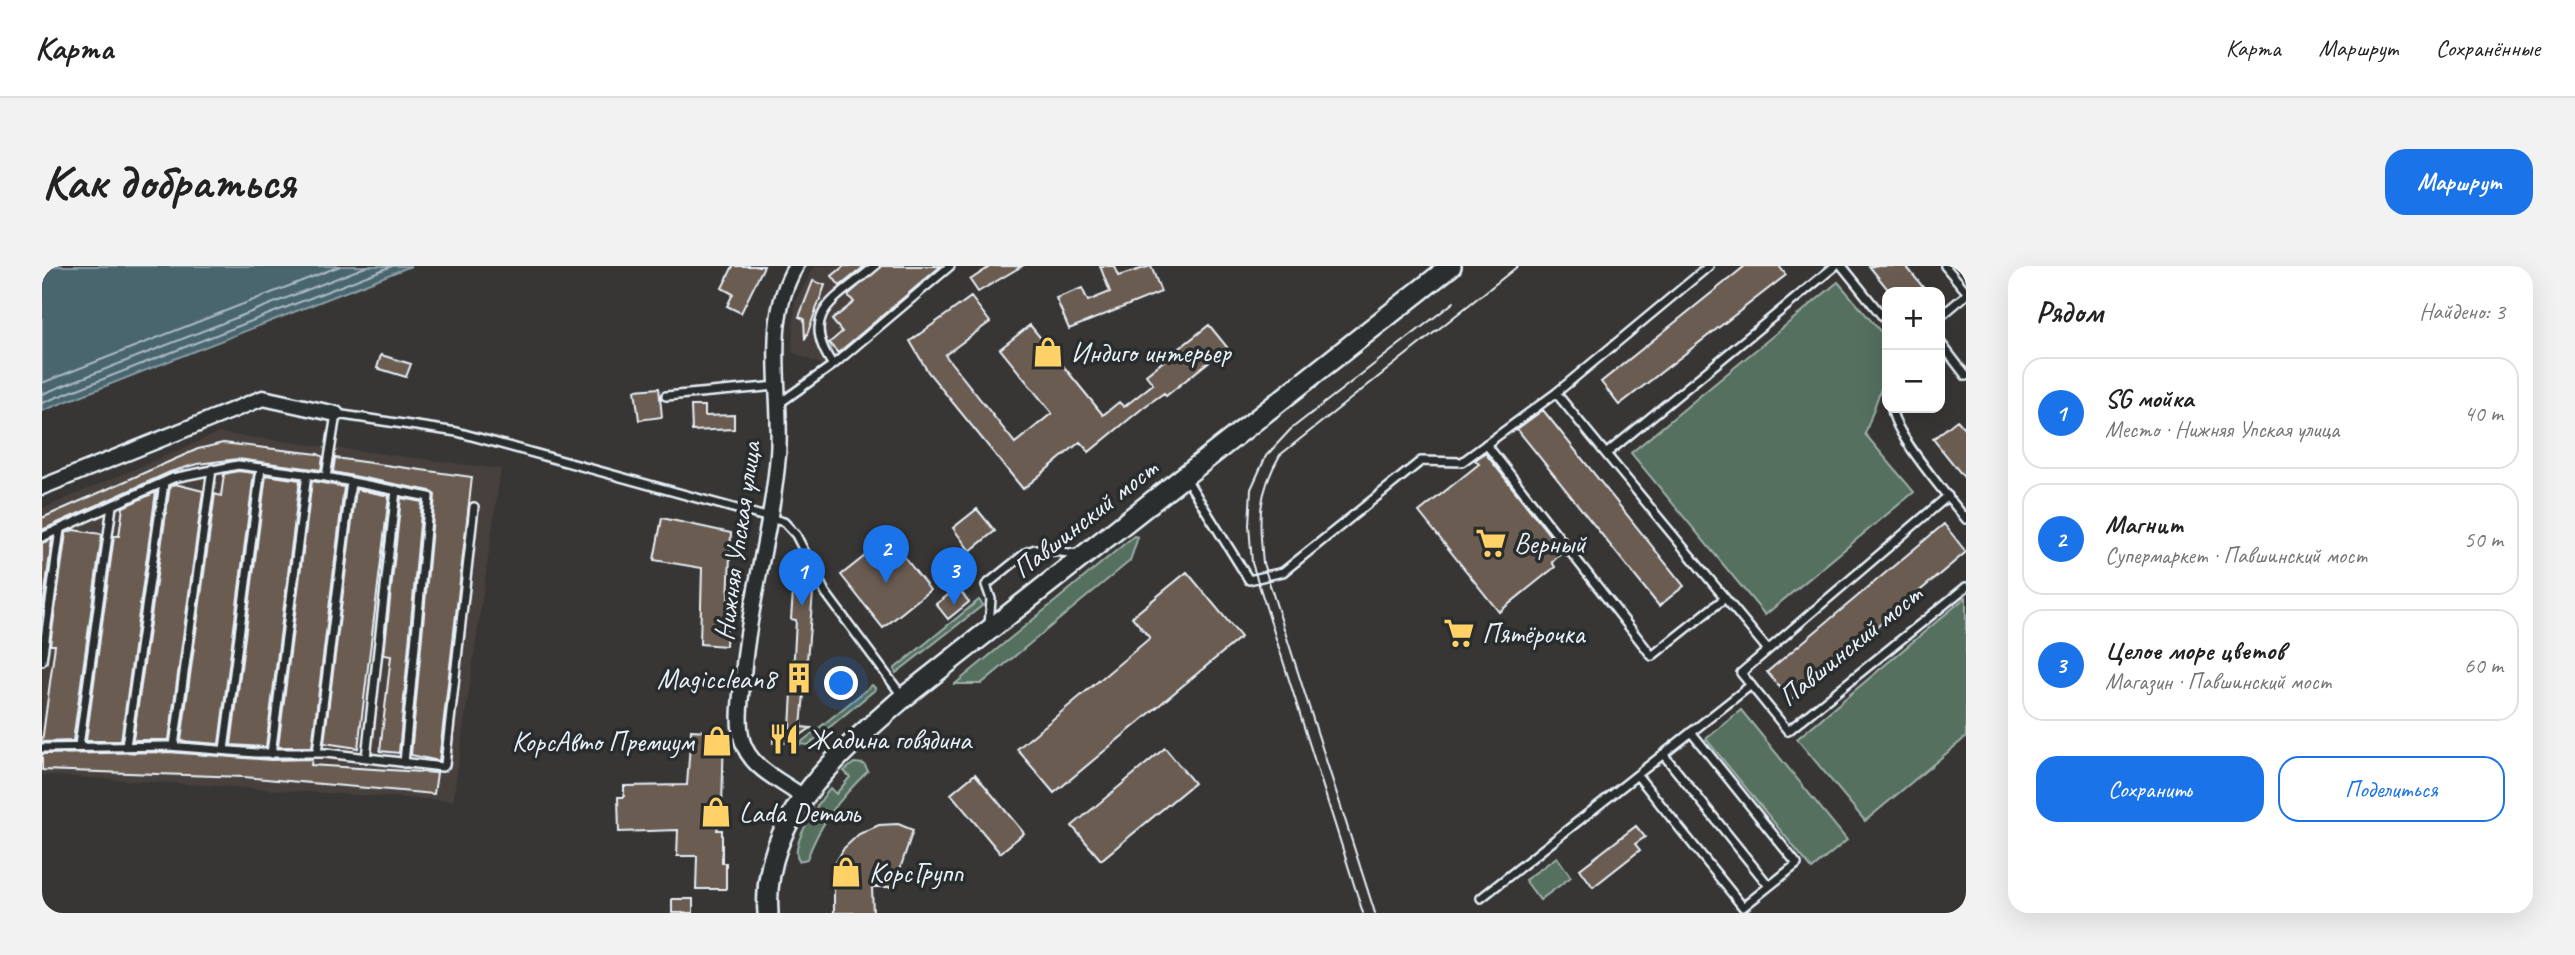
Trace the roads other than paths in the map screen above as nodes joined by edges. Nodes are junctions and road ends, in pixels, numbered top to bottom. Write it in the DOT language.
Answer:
graph roads {
  1 [pos="796,266"];
  2 [pos="875,266"];
  3 [pos="950,266"];
  4 [pos="1451,266"];
  5 [pos="1709,266"];
  6 [pos="1835,266"];
  7 [pos="1842,266"];
  8 [pos="1945,266"];
  9 [pos="1966,293"];
  10 [pos="1945,312"];
  11 [pos="1882,316"];
  12 [pos="1945,349"];
  13 [pos="833,365"];
  14 [pos="1966,376"];
  15 [pos="777,386"];
  16 [pos="1556,393"];
  17 [pos="666,396"];
  18 [pos="777,405"];
  19 [pos="1892,413"];
  20 [pos="336,414"];
  21 [pos="1486,444"];
  22 [pos="1606,454"];
  23 [pos="261,468"];
  24 [pos="212,469"];
  25 [pos="307,474"];
  26 [pos="1184,476"];
  27 [pos="326,477"];
  28 [pos="351,482"];
  29 [pos="164,483"];
  30 [pos="42,487"];
  31 [pos="396,490"];
  32 [pos="1948,496"];
  33 [pos="112,506"];
  34 [pos="474,507"];
  35 [pos="768,516"];
  36 [pos="1966,519"];
  37 [pos="60,529"];
  38 [pos="42,537"];
  39 [pos="1082,555"];
  40 [pos="1966,587"];
  41 [pos="1725,598"];
  42 [pos="988,631"];
  43 [pos="1768,650"];
  44 [pos="42,661"];
  45 [pos="1751,685"];
  46 [pos="904,698"];
  47 [pos="1691,732"];
  48 [pos="79,746"];
  49 [pos="126,746"];
  50 [pos="174,746"];
  51 [pos="42,748"];
  52 [pos="224,750"];
  53 [pos="317,753"];
  54 [pos="271,754"];
  55 [pos="1663,754"];
  56 [pos="366,758"];
  57 [pos="404,763"];
  58 [pos="1637,775"];
  59 [pos="803,797"];
  60 [pos="1769,886"];
  61 [pos="1481,898"];
  62 [pos="768,913"];
  1 -- 15 [label="street, Нижняя Упская улица"];
  2 -- 13 [label="lane"];
  3 -- 13 [label="lane"];
  4 -- 26 [label="main road, Павшинский мост"];
  5 -- 16 [label="lane, Павшинский мост"];
  6 -- 22 [label="lane"];
  7 -- 11 [label="lane"];
  8 -- 9 [label="lane"];
  9 -- 10 [label="lane"];
  12 -- 14 [label="lane"];
  13 -- 18 [label="lane"];
  15 -- 17 [label="lane"];
  15 -- 18 [label="street, Нижняя Упская улица"];
  16 -- 21 [label="lane, Павшинский мост"];
  16 -- 22 [label="lane, Павшинский мост"];
  18 -- 35 [label="street, Нижняя Упская улица"];
  19 -- 32 [label="lane"];
  20 -- 27 [label="lane"];
  20 -- 30 [label="street"];
  20 -- 35 [label="lane"];
  21 -- 26 [label="lane, Павшинский мост"];
  21 -- 41 [label="lane"];
  22 -- 41 [label="lane, Павшинский мост"];
  23 -- 24 [label="lane"];
  23 -- 25 [label="lane"];
  23 -- 52 [label="lane"];
  24 -- 29 [label="lane"];
  24 -- 50 [label="lane"];
  25 -- 27 [label="lane"];
  25 -- 54 [label="lane"];
  26 -- 39 [label="main road, Павшинский мост"];
  27 -- 28 [label="lane"];
  28 -- 31 [label="lane"];
  28 -- 53 [label="lane"];
  29 -- 33 [label="lane"];
  29 -- 49 [label="lane"];
  31 -- 56 [label="lane"];
  31 -- 57 [label="lane"];
  32 -- 36 [label="lane"];
  32 -- 43 [label="lane, Павшинский мост"];
  33 -- 37 [label="lane"];
  33 -- 48 [label="lane"];
  34 -- 57 [label="lane"];
  35 -- 46 [label="lane"];
  35 -- 59 [label="street, Нижняя Упская улица"];
  37 -- 38 [label="lane"];
  37 -- 44 [label="lane"];
  39 -- 42 [label="main road, Павшинский мост"];
  39 -- 42 [label="lane"];
  40 -- 45 [label="lane, Павшинский мост"];
  41 -- 43 [label="lane, Павшинский мост"];
  42 -- 46 [label="main road, Павшинский мост"];
  43 -- 45 [label="lane, Павшинский мост"];
  45 -- 47 [label="lane"];
  46 -- 59 [label="main road, Павшинский мост"];
  47 -- 55 [label="lane"];
  47 -- 60 [label="lane"];
  48 -- 49 [label="lane"];
  48 -- 51 [label="lane"];
  49 -- 50 [label="lane"];
  50 -- 52 [label="lane"];
  52 -- 54 [label="lane"];
  53 -- 54 [label="lane"];
  53 -- 56 [label="lane"];
  55 -- 58 [label="lane"];
  55 -- 60 [label="lane"];
  56 -- 57 [label="lane"];
  58 -- 60 [label="lane"];
  58 -- 61 [label="lane"];
  59 -- 62 [label="main road, Павшинский мост"];
}
